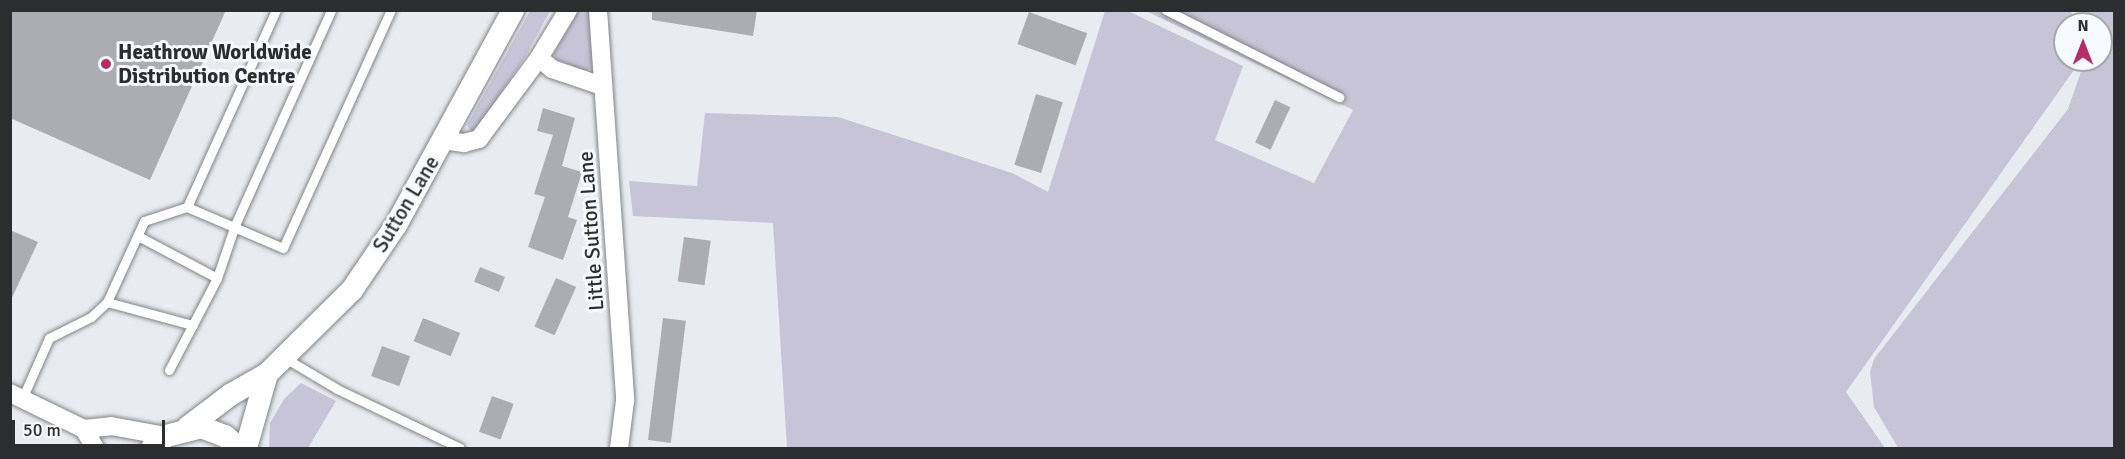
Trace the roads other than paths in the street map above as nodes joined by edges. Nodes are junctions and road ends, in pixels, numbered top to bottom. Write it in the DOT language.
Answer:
graph roads {
  1 [pos="276,10"];
  2 [pos="331,10"];
  3 [pos="391,10"];
  4 [pos="513,10"];
  5 [pos="568,10"];
  6 [pos="598,10"];
  7 [pos="1167,10"];
  8 [pos="539,58"];
  9 [pos="602,86"];
  10 [pos="1339,97"];
  11 [pos="444,140"];
  12 [pos="187,207"];
  13 [pos="235,225"];
  14 [pos="138,236"];
  15 [pos="217,278"];
  16 [pos="107,302"];
  17 [pos="193,325"];
  18 [pos="283,357"];
  19 [pos="169,370"];
  20 [pos="267,374"];
  21 [pos="16,396"];
  22 [pos="188,428"];
  23 [pos="84,429"];
  24 [pos="159,442"];
  25 [pos="95,448"];
  26 [pos="239,448"];
  27 [pos="246,448"];
  28 [pos="460,448"];
  29 [pos="619,448"];
  1 -- 12 [label="lane"];
  2 -- 13 [label="lane"];
  3 -- 13 [label="lane"];
  4 -- 11 [label="street, Sutton Lane"];
  5 -- 8 [label="street"];
  6 -- 9 [label="street, Little Sutton Lane"];
  7 -- 10 [label="lane"];
  8 -- 9 [label="street"];
  8 -- 11 [label="street"];
  9 -- 29 [label="street, Little Sutton Lane"];
  11 -- 18 [label="street, Sutton Lane"];
  12 -- 13 [label="lane"];
  12 -- 14 [label="lane"];
  13 -- 15 [label="lane"];
  14 -- 15 [label="lane"];
  14 -- 16 [label="lane"];
  15 -- 17 [label="lane"];
  16 -- 17 [label="lane"];
  16 -- 21 [label="lane"];
  17 -- 19 [label="lane"];
  18 -- 20 [label="street, Sutton Lane"];
  18 -- 28 [label="lane"];
  20 -- 22 [label="street, Sutton Lane"];
  20 -- 27 [label="street, Sutton Lane"];
  21 -- 23 [label="street"];
  22 -- 24 [label="street"];
  22 -- 26 [label="street"];
  23 -- 24 [label="street"];
  23 -- 25 [label="street"];
}
